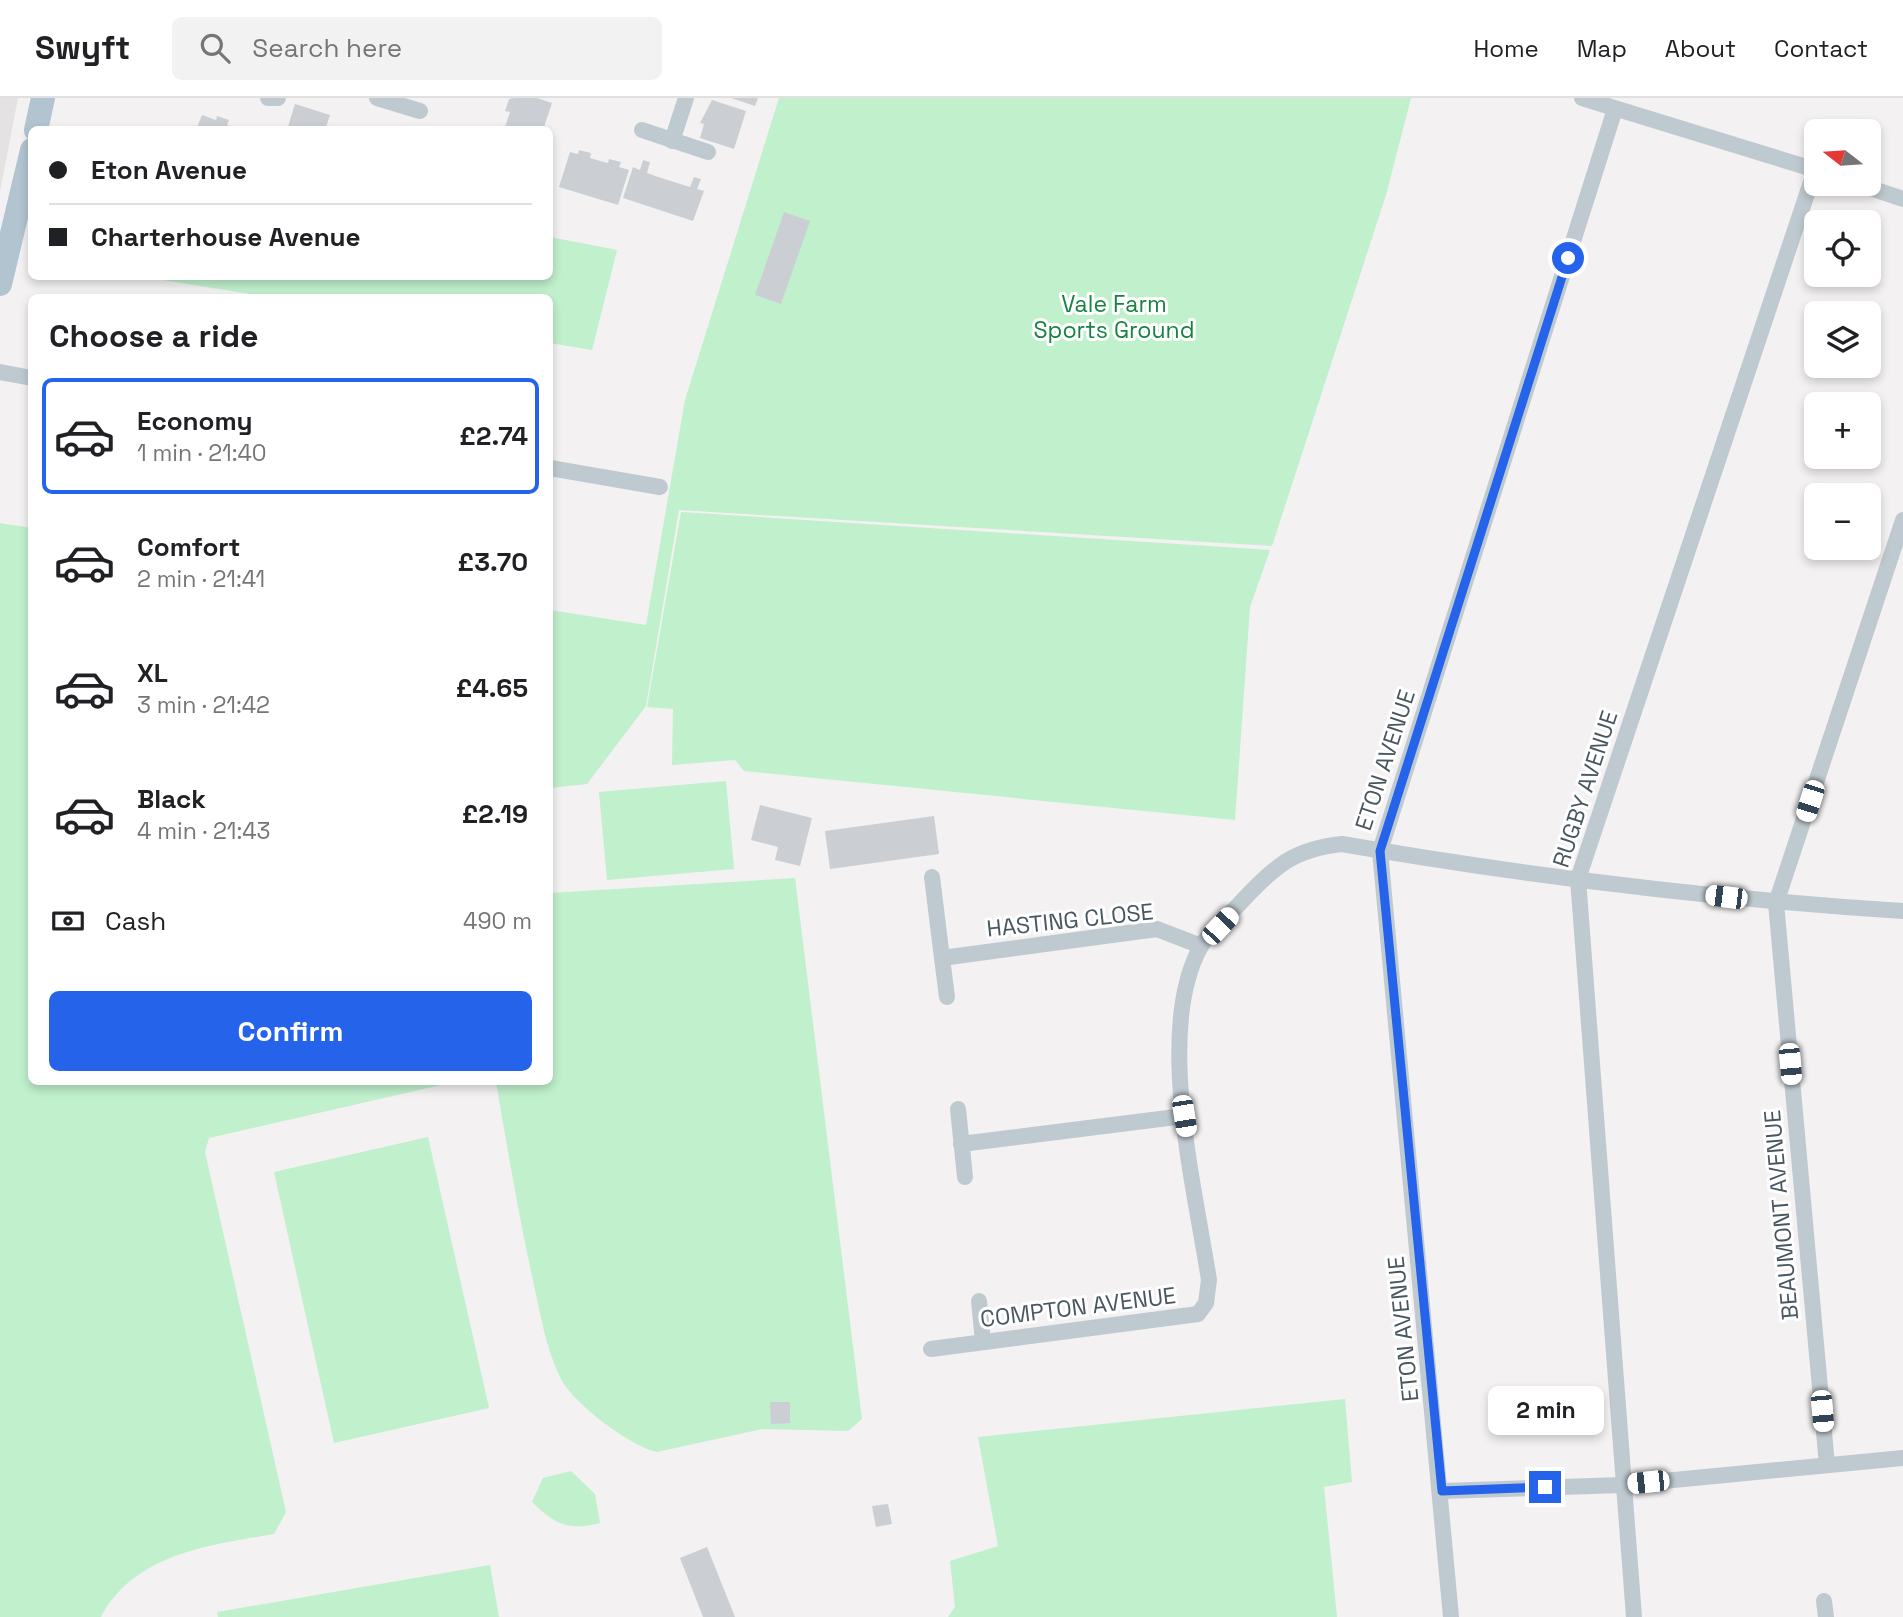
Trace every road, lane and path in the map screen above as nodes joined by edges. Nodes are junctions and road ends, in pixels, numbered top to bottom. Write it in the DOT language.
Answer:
graph roads {
  1 [pos="43,98"];
  2 [pos="268,98"];
  3 [pos="278,98"];
  4 [pos="377,98"];
  5 [pos="686,98"];
  6 [pos="1583,98"];
  7 [pos="1615,109"];
  8 [pos="421,111"];
  9 [pos="37,126"];
  10 [pos="642,130"];
  11 [pos="672,141"];
  12 [pos="708,152"];
  13 [pos="1804,166"];
  14 [pos="28,167"];
  15 [pos="1881,192"];
  16 [pos="1807,196"];
  17 [pos="1903,199"];
  18 [pos="0,284"];
  19 [pos="0,372"];
  20 [pos="28,377"];
  21 [pos="553,469"];
  22 [pos="660,487"];
  23 [pos="1903,520"];
  24 [pos="1380,851"];
  25 [pos="932,877"];
  26 [pos="1578,879"];
  27 [pos="1776,903"];
  28 [pos="1903,911"];
  29 [pos="1201,946"];
  30 [pos="942,958"];
  31 [pos="947,997"];
  32 [pos="958,1109"];
  33 [pos="1184,1116"];
  34 [pos="961,1144"];
  35 [pos="965,1177"];
  36 [pos="979,1301"];
  37 [pos="983,1342"];
  38 [pos="931,1349"];
  39 [pos="1903,1458"];
  40 [pos="1827,1465"];
  41 [pos="1622,1485"];
  42 [pos="1442,1491"];
  43 [pos="1451,1617"];
  44 [pos="1634,1617"];
  1 -- 9 [label="main road"];
  2 -- 3 [label="street"];
  4 -- 8 [label="street"];
  5 -- 11 [label="street"];
  6 -- 7 [label="street"];
  7 -- 13 [label="street"];
  7 -- 24 [label="street, ETON AVENUE"];
  10 -- 11 [label="street"];
  11 -- 12 [label="street"];
  14 -- 18 [label="main road"];
  15 -- 17 [label="street"];
  16 -- 26 [label="street, RUGBY AVENUE"];
  19 -- 20 [label="street"];
  21 -- 22 [label="street"];
  23 -- 27 [label="street, BEAUMONT AVENUE"];
  24 -- 26 [label="street"];
  24 -- 29 [label="street, COMPTON AVENUE"];
  24 -- 42 [label="street, ETON AVENUE"];
  25 -- 30 [label="street"];
  26 -- 27 [label="street"];
  26 -- 41 [label="street, RUGBY AVENUE"];
  27 -- 28 [label="street"];
  27 -- 40 [label="street, BEAUMONT AVENUE"];
  29 -- 30 [label="street, HASTING CLOSE"];
  29 -- 33 [label="street, COMPTON AVENUE"];
  30 -- 31 [label="street"];
  32 -- 34 [label="street"];
  33 -- 34 [label="street"];
  33 -- 37 [label="street, COMPTON AVENUE"];
  34 -- 35 [label="street"];
  36 -- 37 [label="street"];
  37 -- 38 [label="street, COMPTON AVENUE"];
  39 -- 40 [label="street"];
  40 -- 41 [label="street"];
  41 -- 42 [label="street"];
  41 -- 44 [label="street, RUGBY AVENUE"];
  42 -- 43 [label="street, ETON AVENUE"];
}
